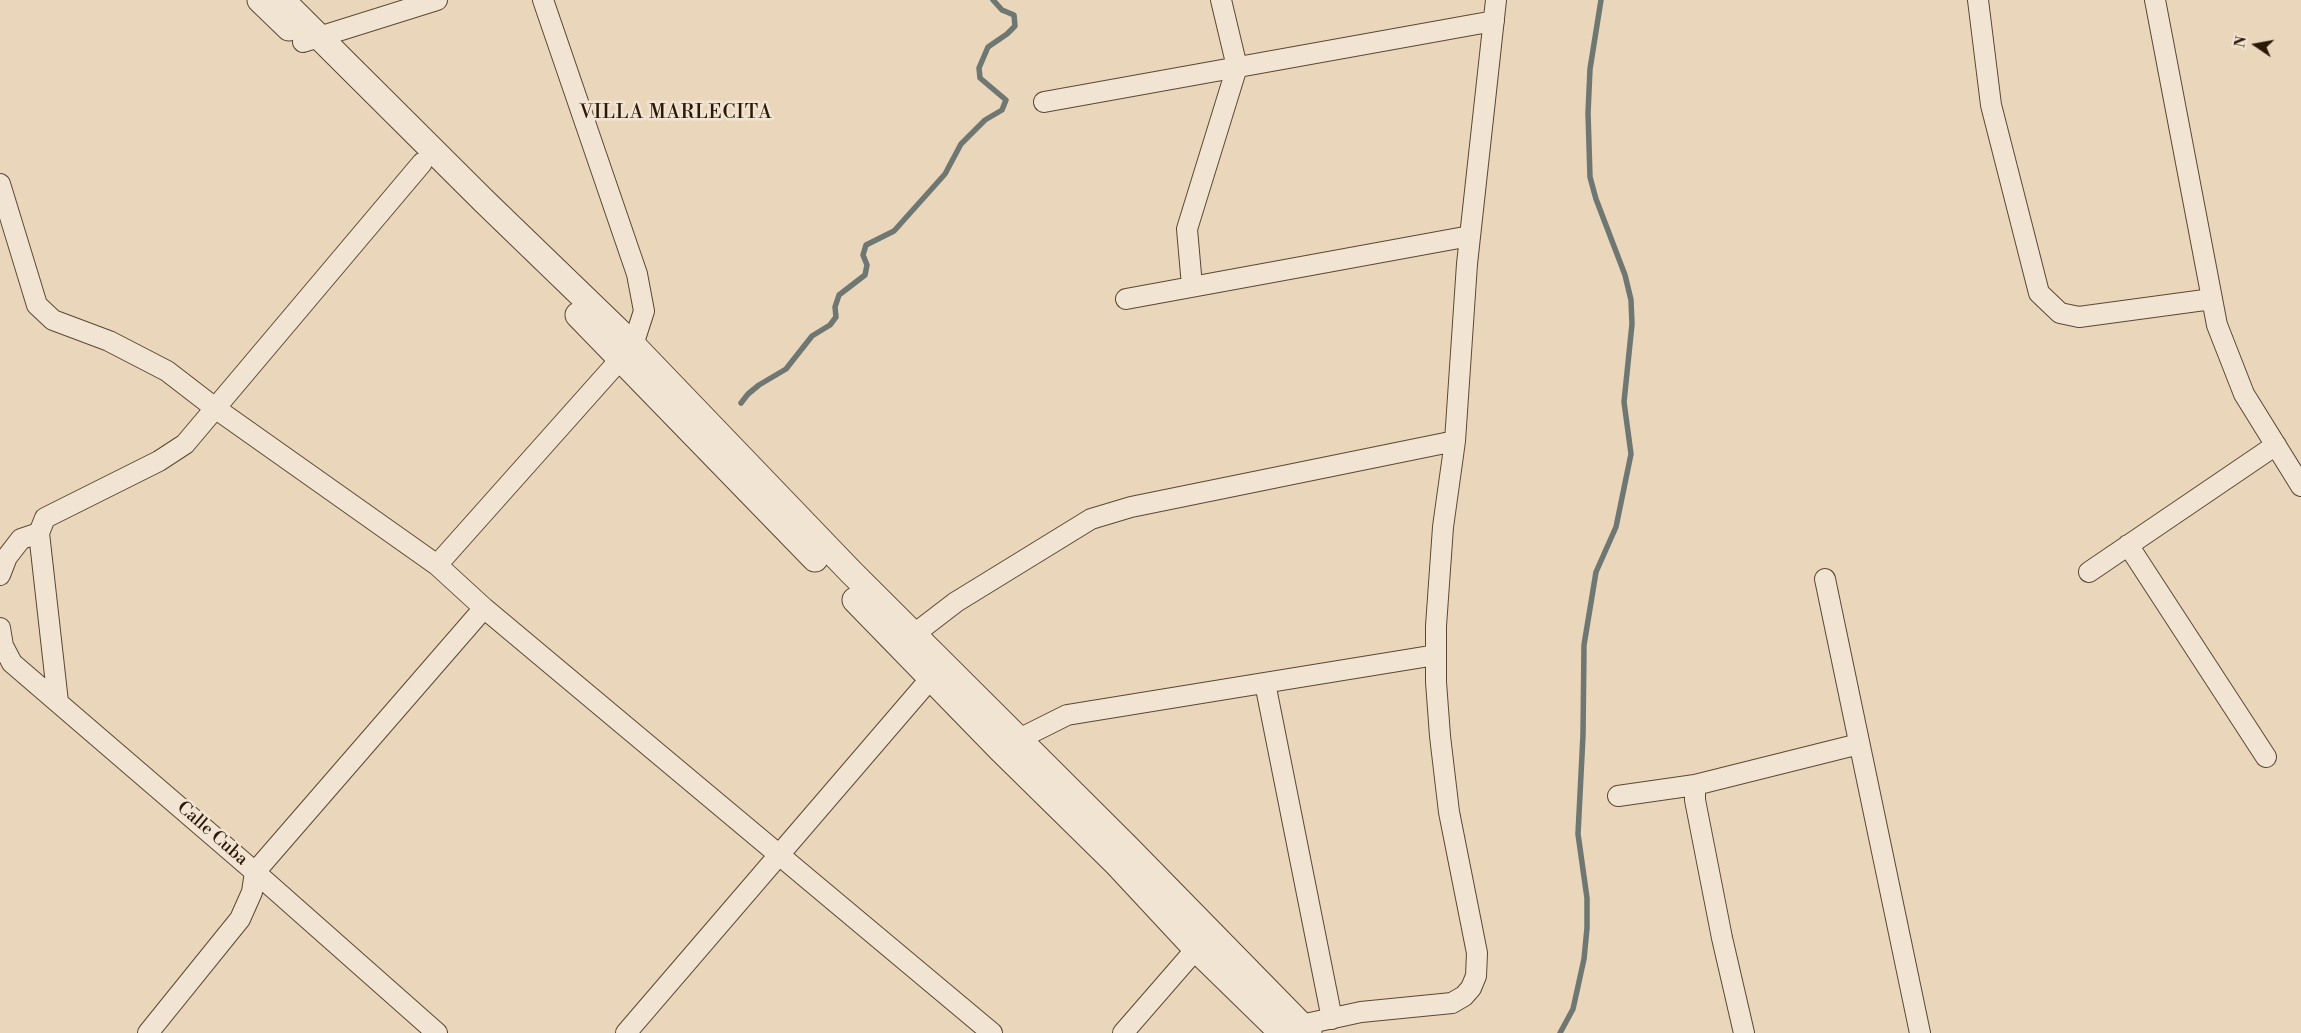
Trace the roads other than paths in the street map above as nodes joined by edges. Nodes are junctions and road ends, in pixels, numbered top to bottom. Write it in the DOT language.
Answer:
graph roads {
  1 [pos="260,0"];
  2 [pos="282,0"];
  3 [pos="437,0"];
  4 [pos="543,0"];
  5 [pos="1221,0"];
  6 [pos="1496,0"];
  7 [pos="1978,0"];
  8 [pos="2155,0"];
  9 [pos="1494,21"];
  10 [pos="311,39"];
  11 [pos="1237,67"];
  12 [pos="1044,102"];
  13 [pos="422,164"];
  14 [pos="0,184"];
  15 [pos="1470,236"];
  16 [pos="1192,286"];
  17 [pos="1126,298"];
  18 [pos="2212,299"];
  19 [pos="627,352"];
  20 [pos="215,408"];
  21 [pos="1455,441"];
  22 [pos="2276,445"];
  23 [pos="2301,486"];
  24 [pos="39,533"];
  25 [pos="2128,545"];
  26 [pos="437,565"];
  27 [pos="2088,572"];
  28 [pos="0,575"];
  29 [pos="1825,579"];
  30 [pos="484,608"];
  31 [pos="0,628"];
  32 [pos="913,634"];
  33 [pos="1436,655"];
  34 [pos="931,678"];
  35 [pos="1265,683"];
  36 [pos="58,702"];
  37 [pos="1008,744"];
  38 [pos="1859,744"];
  39 [pos="2266,756"];
  40 [pos="1694,785"];
  41 [pos="1618,796"];
  42 [pos="778,854"];
  43 [pos="255,872"];
  44 [pos="1196,949"];
  45 [pos="1332,1019"];
  46 [pos="1298,1030"];
  47 [pos="148,1033"];
  48 [pos="437,1033"];
  49 [pos="626,1033"];
  50 [pos="992,1033"];
  51 [pos="1123,1033"];
  52 [pos="1744,1033"];
  53 [pos="1920,1033"];
  1 -- 10 [label="street"];
  2 -- 10 [label="street"];
  3 -- 10 [label="street"];
  4 -- 19 [label="street"];
  5 -- 11 [label="street"];
  6 -- 9 [label="street"];
  7 -- 18 [label="street"];
  8 -- 18 [label="street"];
  9 -- 11 [label="street"];
  9 -- 15 [label="street"];
  10 -- 13 [label="street"];
  10 -- 19 [label="street"];
  11 -- 12 [label="street"];
  11 -- 16 [label="street"];
  13 -- 19 [label="street"];
  13 -- 20 [label="street"];
  14 -- 20 [label="street"];
  15 -- 16 [label="street"];
  15 -- 21 [label="street"];
  16 -- 17 [label="street"];
  18 -- 22 [label="street"];
  19 -- 26 [label="street"];
  19 -- 32 [label="street"];
  19 -- 34 [label="street"];
  20 -- 24 [label="street"];
  20 -- 26 [label="street"];
  21 -- 32 [label="street"];
  21 -- 33 [label="street"];
  22 -- 23 [label="street"];
  22 -- 25 [label="street"];
  24 -- 28 [label="street"];
  24 -- 36 [label="street"];
  25 -- 27 [label="street"];
  25 -- 39 [label="street"];
  26 -- 30 [label="street"];
  29 -- 38 [label="street"];
  30 -- 42 [label="street"];
  30 -- 43 [label="street"];
  31 -- 36 [label="street, Calle Cuba"];
  32 -- 37 [label="street"];
  33 -- 35 [label="street"];
  33 -- 45 [label="street"];
  34 -- 37 [label="street"];
  34 -- 42 [label="street"];
  35 -- 37 [label="street"];
  35 -- 45 [label="street"];
  36 -- 43 [label="street, Calle Cuba"];
  37 -- 44 [label="street"];
  37 -- 46 [label="street"];
  38 -- 40 [label="street"];
  38 -- 53 [label="street"];
  40 -- 41 [label="street"];
  40 -- 52 [label="street"];
  42 -- 49 [label="street"];
  42 -- 50 [label="street"];
  43 -- 47 [label="street"];
  43 -- 48 [label="street, Calle Cuba"];
  44 -- 46 [label="street"];
  44 -- 51 [label="street"];
  45 -- 46 [label="street"];
}
